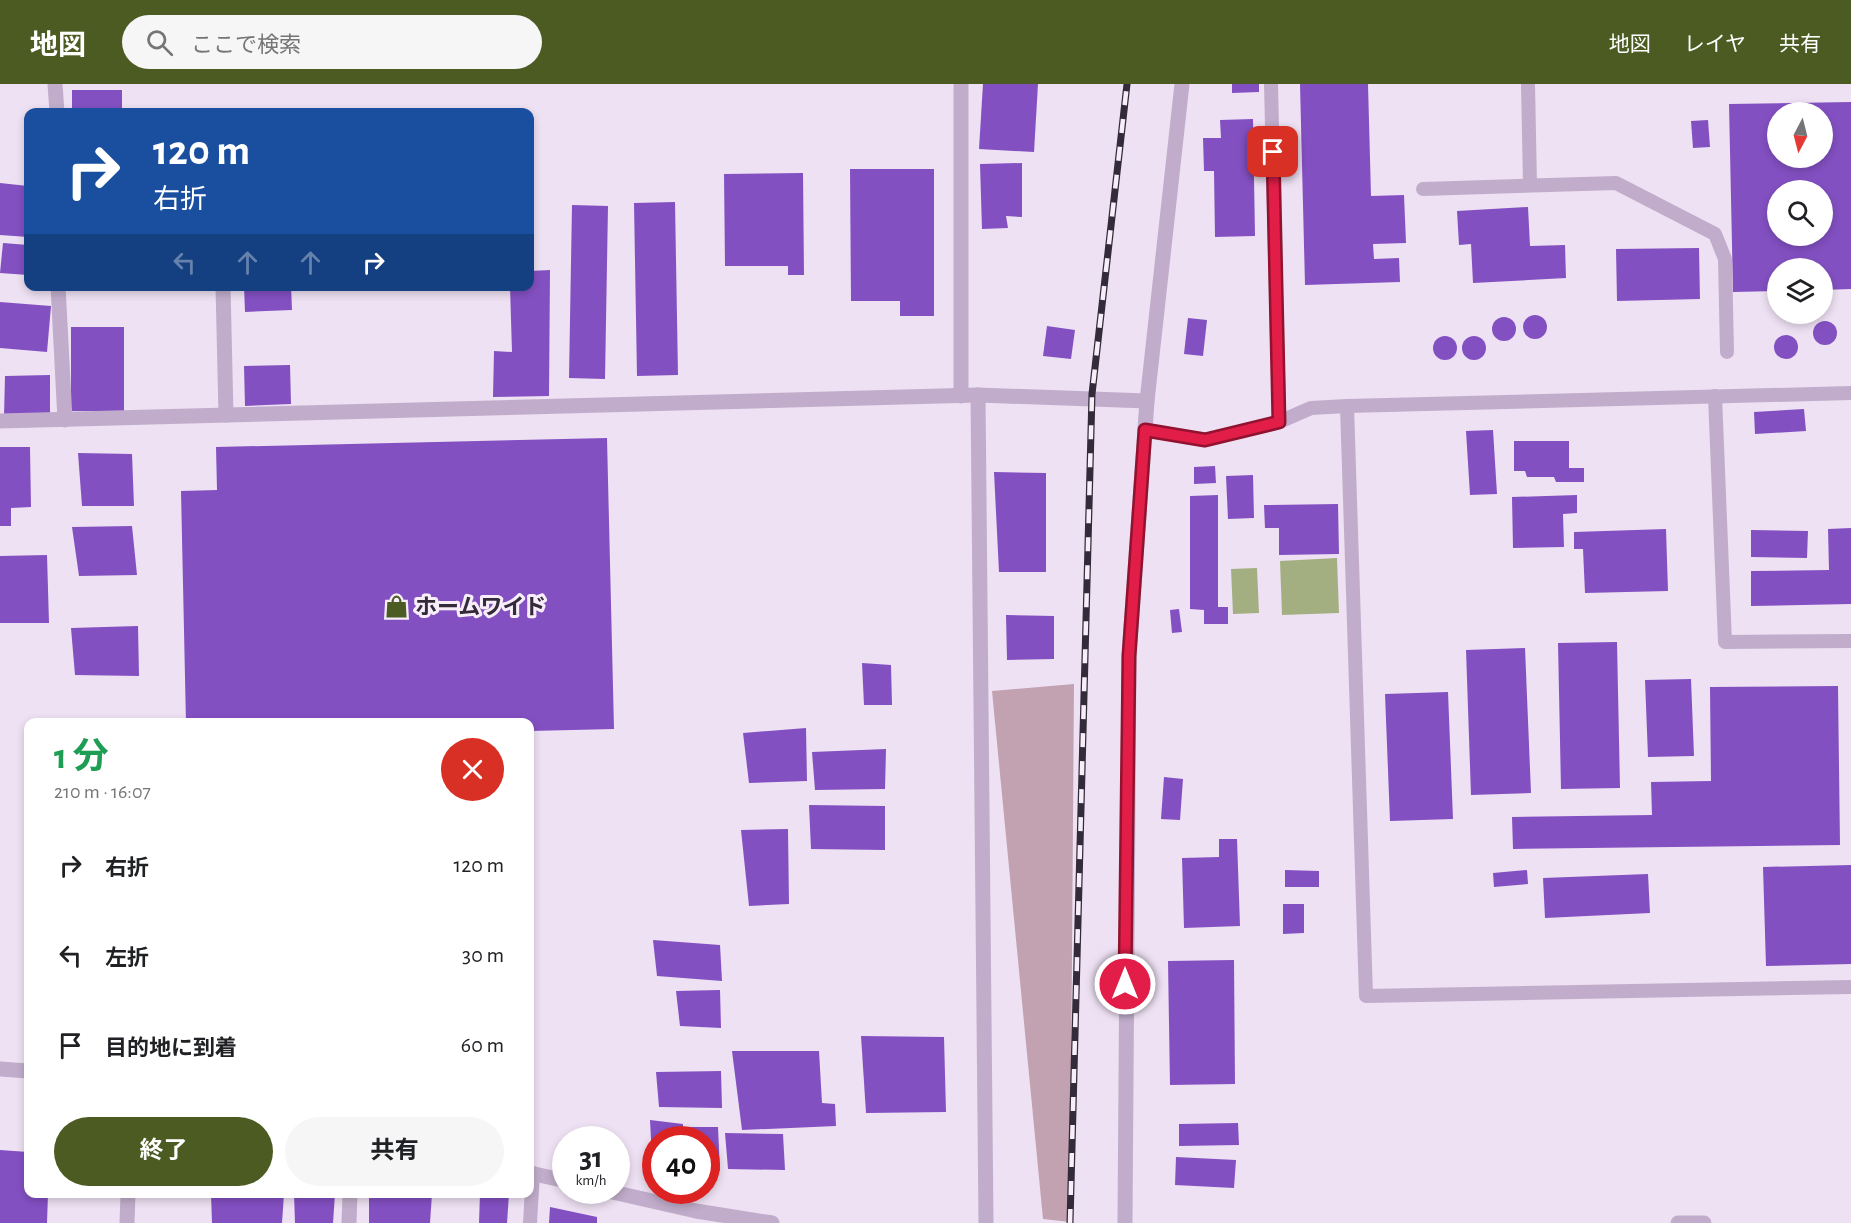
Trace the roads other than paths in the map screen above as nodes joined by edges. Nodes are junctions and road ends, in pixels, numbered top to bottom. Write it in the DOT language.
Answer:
graph roads {
  1 [pos="55,84"];
  2 [pos="961,84"];
  3 [pos="1182,84"];
  4 [pos="1271,84"];
  5 [pos="1528,84"];
  6 [pos="57,108"];
  7 [pos="1530,185"];
  8 [pos="1423,189"];
  9 [pos="58,291"];
  10 [pos="223,291"];
  11 [pos="1727,352"];
  12 [pos="1851,393"];
  13 [pos="978,395"];
  14 [pos="962,396"];
  15 [pos="1715,396"];
  16 [pos="1147,401"];
  17 [pos="1347,406"];
  18 [pos="226,415"];
  19 [pos="65,420"];
  20 [pos="0,422"];
  21 [pos="1279,422"];
  22 [pos="1145,430"];
  23 [pos="1851,641"];
  24 [pos="1851,987"];
  25 [pos="0,1069"];
  26 [pos="24,1071"];
  27 [pos="534,1174"];
  28 [pos="552,1178"];
  29 [pos="128,1198"];
  30 [pos="350,1198"];
  31 [pos="530,1198"];
  32 [pos="630,1198"];
  33 [pos="696,1217"];
  34 [pos="127,1223"];
  35 [pos="349,1223"];
  36 [pos="530,1223"];
  37 [pos="772,1223"];
  38 [pos="986,1223"];
  39 [pos="1125,1223"];
  40 [pos="1678,1223"];
  41 [pos="1704,1223"];
  1 -- 6 [label="street"];
  2 -- 14 [label="street"];
  3 -- 16 [label="street"];
  4 -- 21 [label="lane"];
  5 -- 7 [label="lane"];
  7 -- 8 [label="lane"];
  7 -- 11 [label="lane"];
  9 -- 19 [label="street"];
  10 -- 18 [label="street"];
  12 -- 15 [label="lane"];
  13 -- 14 [label="street"];
  13 -- 16 [label="street"];
  13 -- 38 [label="street"];
  14 -- 18 [label="street"];
  15 -- 17 [label="lane"];
  15 -- 23 [label="lane"];
  16 -- 22 [label="street"];
  17 -- 21 [label="lane"];
  17 -- 24 [label="lane"];
  18 -- 19 [label="street"];
  19 -- 20 [label="street"];
  21 -- 22 [label="lane"];
  22 -- 39 [label="street"];
  25 -- 26 [label="street"];
  27 -- 28 [label="street"];
  29 -- 34 [label="street"];
  30 -- 35 [label="street"];
  31 -- 36 [label="lane"];
  32 -- 33 [label="street"];
  33 -- 37 [label="street"];
  40 -- 41 [label="street"];
}
